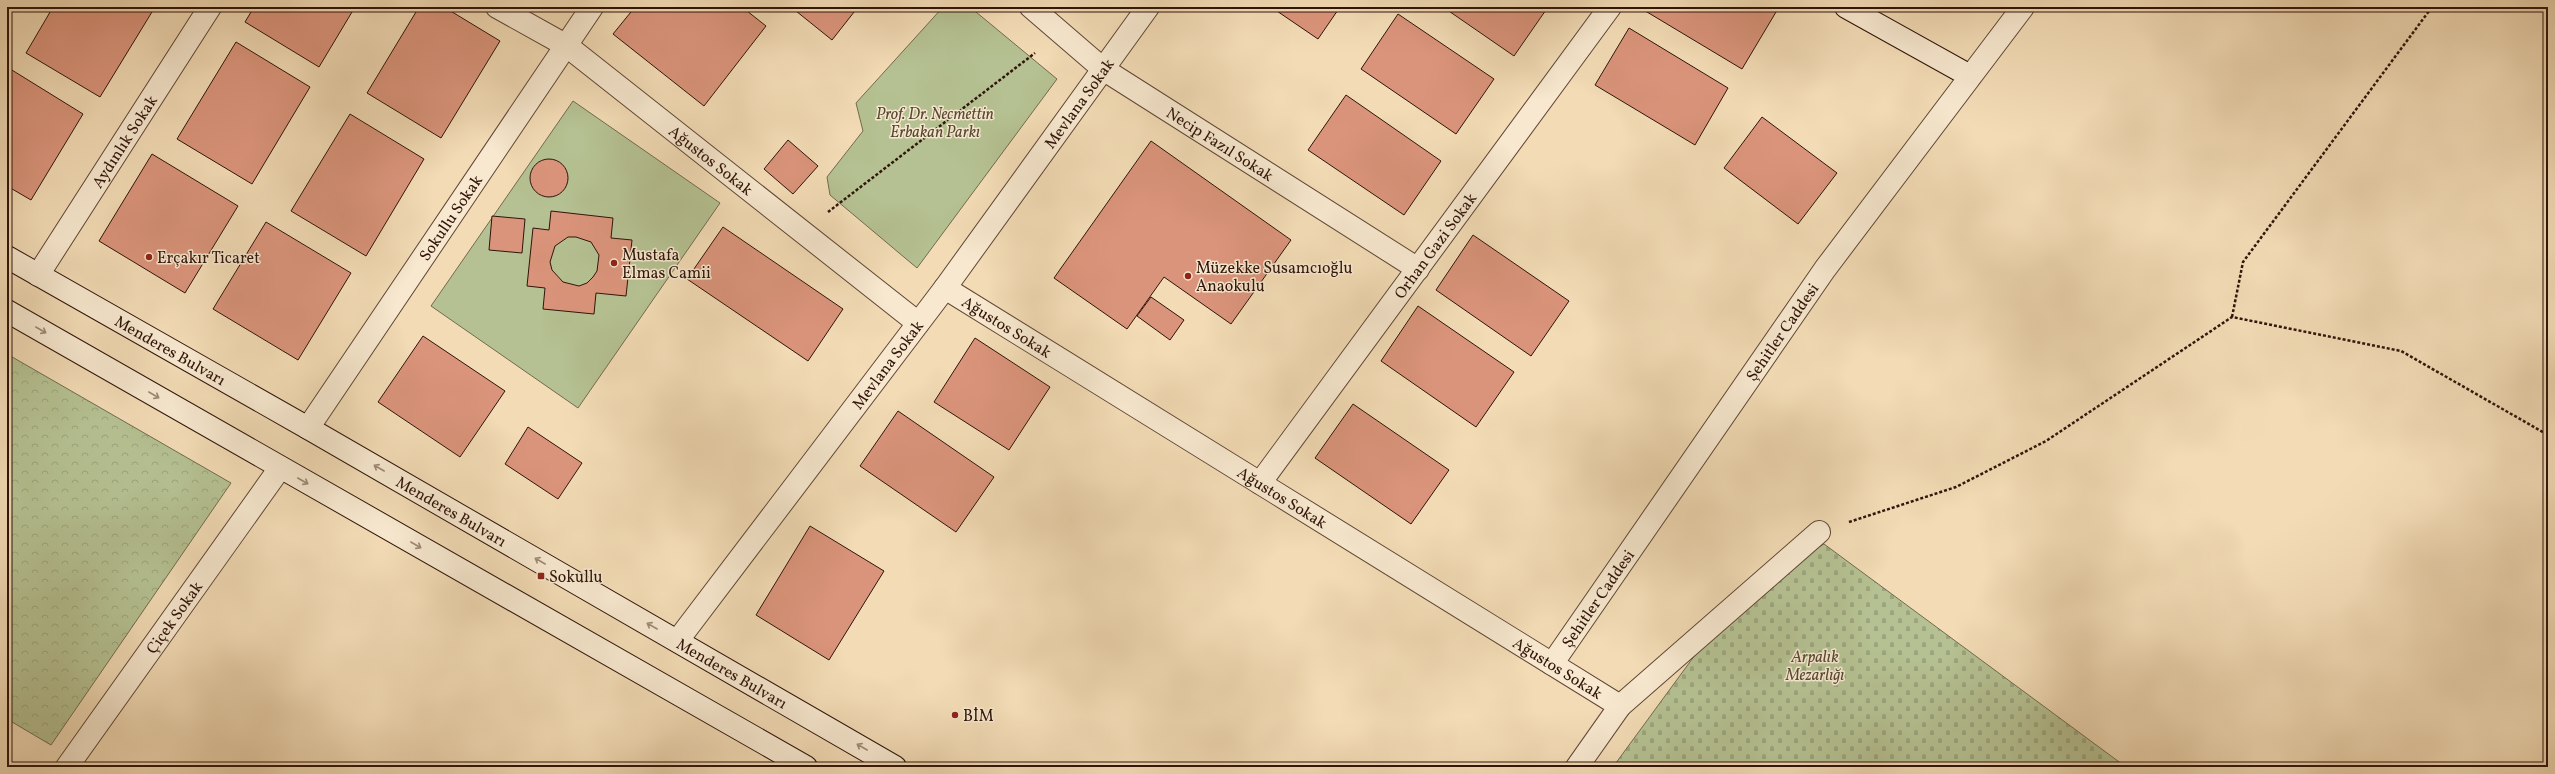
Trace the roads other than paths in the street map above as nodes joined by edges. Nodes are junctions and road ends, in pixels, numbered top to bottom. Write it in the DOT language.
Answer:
graph roads {
  1 [pos="210,7"];
  2 [pos="497,7"];
  3 [pos="592,7"];
  4 [pos="1031,7"];
  5 [pos="1148,7"];
  6 [pos="1610,7"];
  7 [pos="1846,7"];
  8 [pos="2022,7"];
  9 [pos="567,46"];
  10 [pos="1103,69"];
  11 [pos="1970,76"];
  12 [pos="7,257"];
  13 [pos="1418,269"];
  14 [pos="38,274"];
  15 [pos="945,288"];
  16 [pos="7,311"];
  17 [pos="918,323"];
  18 [pos="308,428"];
  19 [pos="280,468"];
  20 [pos="1260,483"];
  21 [pos="1819,532"];
  22 [pos="678,640"];
  23 [pos="1552,664"];
  24 [pos="1620,706"];
  25 [pos="67,767"];
  26 [pos="806,767"];
  27 [pos="895,767"];
  28 [pos="1577,767"];
  1 -- 14 [label="street, Aydınlık Sokak"];
  2 -- 9 [label="street, Ağustos Sokak"];
  3 -- 9 [label="street, Sokullu Sokak"];
  4 -- 10 [label="street, Necip Fazıl Sokak"];
  5 -- 10 [label="street, Mevlana Sokak"];
  6 -- 13 [label="street, Orhan Gazi Sokak"];
  7 -- 11 [label="street"];
  8 -- 11 [label="street, Şehitler Caddesi"];
  9 -- 17 [label="street, Ağustos Sokak"];
  9 -- 18 [label="street, Sokullu Sokak"];
  10 -- 13 [label="street, Necip Fazıl Sokak"];
  10 -- 15 [label="street, Mevlana Sokak"];
  11 -- 23 [label="street, Şehitler Caddesi"];
  12 -- 14 [label="street, Menderes Bulvarı"];
  13 -- 20 [label="street, Orhan Gazi Sokak"];
  14 -- 18 [label="street, Menderes Bulvarı"];
  15 -- 17 [label="street, Mevlana Sokak"];
  15 -- 20 [label="street, Ağustos Sokak"];
  16 -- 19 [label="street, one-way"];
  17 -- 22 [label="street, Mevlana Sokak"];
  22 -- 18 [label="street, Menderes Bulvarı, one-way"];
  19 -- 25 [label="street, Çiçek Sokak"];
  19 -- 26 [label="street, one-way"];
  20 -- 23 [label="street, Ağustos Sokak"];
  21 -- 24 [label="street"];
  27 -- 22 [label="street, Menderes Bulvarı, one-way"];
  23 -- 24 [label="street, Ağustos Sokak"];
  24 -- 28 [label="street"];
}
